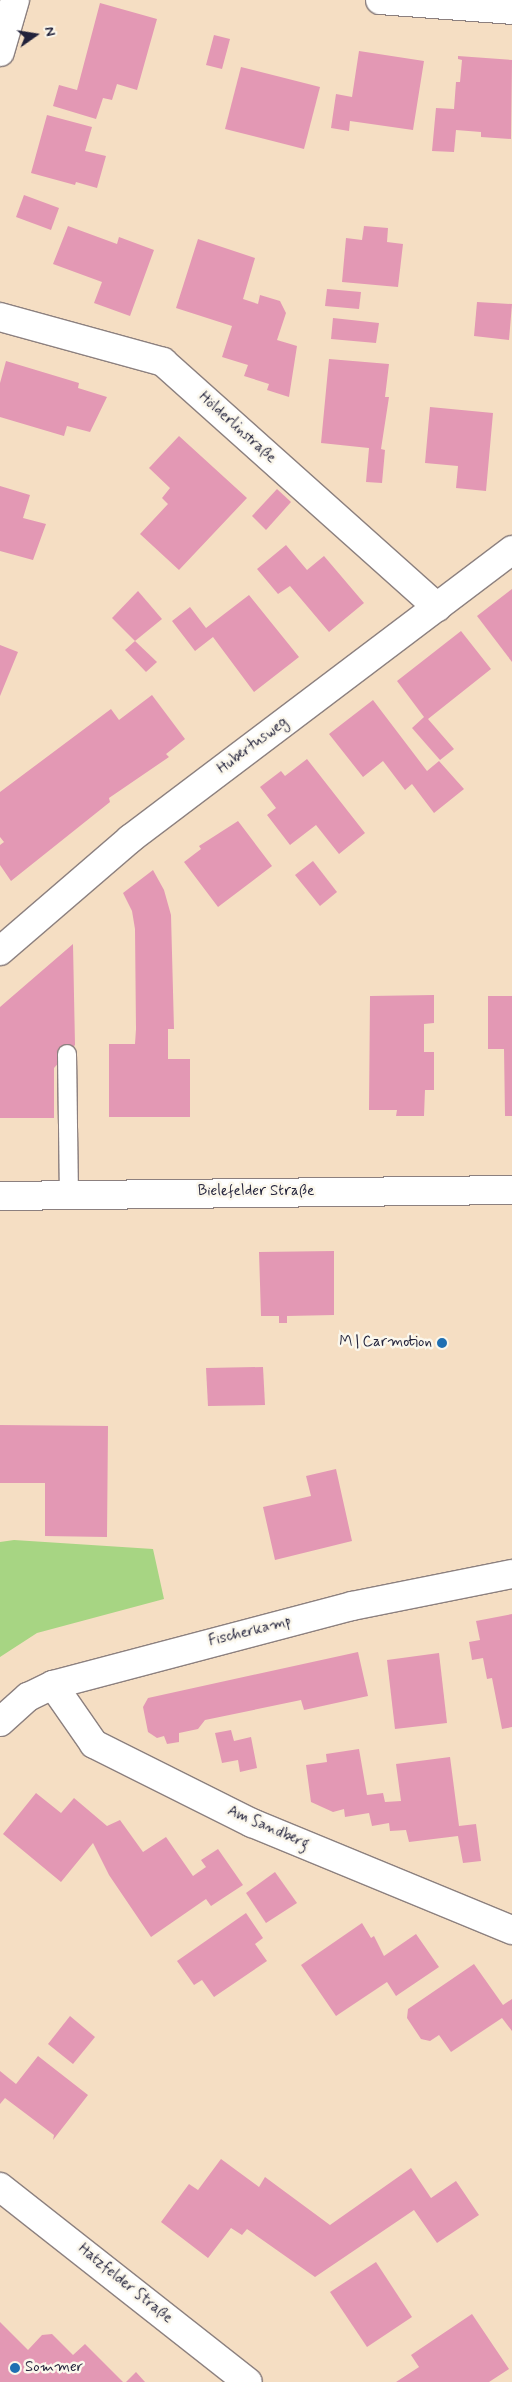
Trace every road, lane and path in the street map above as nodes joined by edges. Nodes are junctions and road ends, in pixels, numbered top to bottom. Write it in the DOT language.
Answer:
graph roads {
  1 [pos="15,0"];
  2 [pos="380,0"];
  3 [pos="512,10"];
  4 [pos="0,52"];
  5 [pos="0,317"];
  6 [pos="512,550"];
  7 [pos="437,607"];
  8 [pos="0,951"];
  9 [pos="67,1054"];
  10 [pos="512,1190"];
  11 [pos="69,1195"];
  12 [pos="0,1196"];
  13 [pos="512,1574"];
  14 [pos="54,1685"];
  15 [pos="0,1722"];
  16 [pos="512,1930"];
  17 [pos="0,2187"];
  18 [pos="248,2382"];
  1 -- 4 [label="street"];
  2 -- 3 [label="street"];
  5 -- 7 [label="street, Hölderlinstraße"];
  6 -- 7 [label="street, Hubertusweg"];
  7 -- 8 [label="street, Hubertusweg"];
  9 -- 11 [label="lane"];
  10 -- 11 [label="street, Bielefelder Straße"];
  11 -- 12 [label="street, Bielefelder Straße"];
  13 -- 14 [label="street, Fischerkamp"];
  14 -- 15 [label="street, Fischerkamp"];
  14 -- 16 [label="street, Am Sandberg"];
  17 -- 18 [label="street, Hatzfelder Straße"];
}
